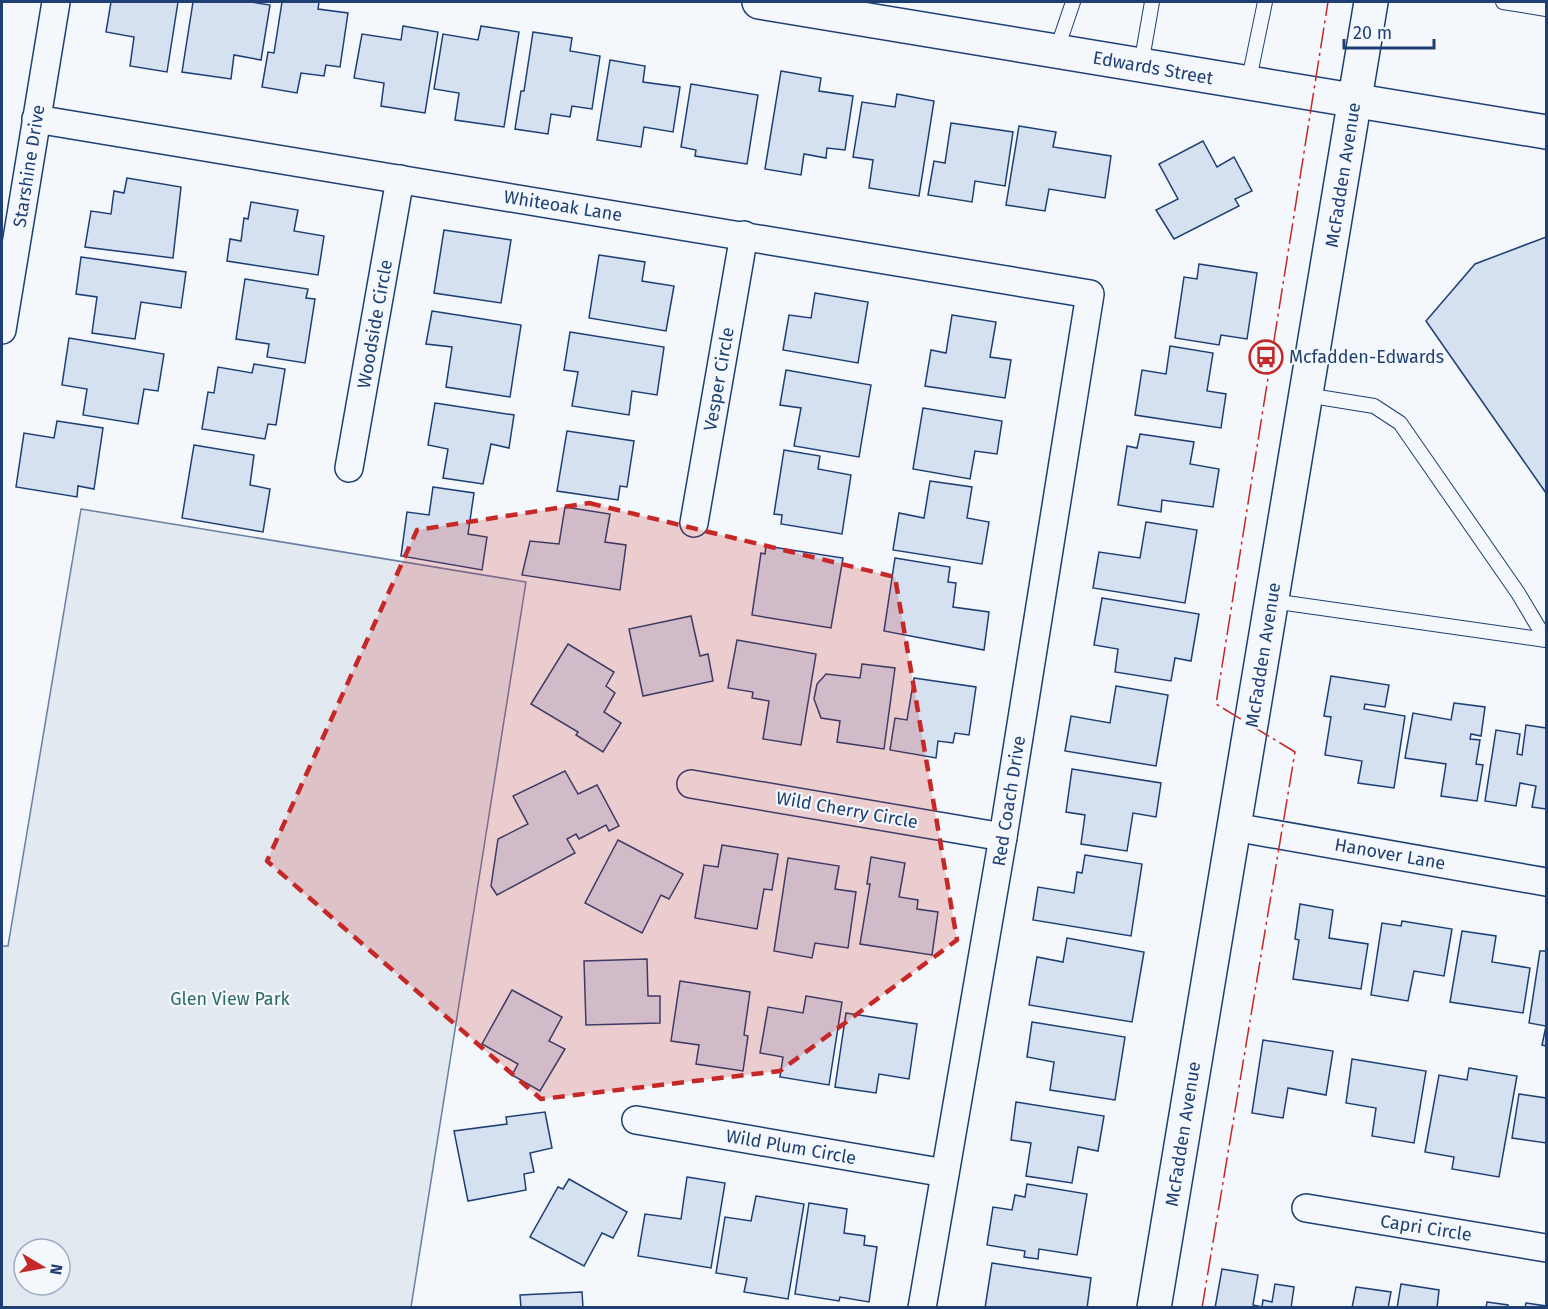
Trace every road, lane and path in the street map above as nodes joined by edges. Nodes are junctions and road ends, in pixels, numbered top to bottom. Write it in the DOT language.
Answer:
graph roads {
  1 [pos="56,2"];
  2 [pos="768,2"];
  3 [pos="1073,2"];
  4 [pos="1152,2"];
  5 [pos="1265,2"];
  6 [pos="1371,2"];
  7 [pos="1503,2"];
  8 [pos="1546,9"];
  9 [pos="1056,51"];
  10 [pos="1141,66"];
  11 [pos="1248,84"];
  12 [pos="1355,102"];
  13 [pos="36,119"];
  14 [pos="1546,132"];
  15 [pos="400,179"];
  16 [pos="744,236"];
  17 [pos="1090,294"];
  18 [pos="2,330"];
  19 [pos="1306,395"];
  20 [pos="349,468"];
  21 [pos="694,523"];
  22 [pos="1272,601"];
  23 [pos="1546,640"];
  24 [pos="691,784"];
  25 [pos="1234,827"];
  26 [pos="1003,837"];
  27 [pos="1546,882"];
  28 [pos="636,1120"];
  29 [pos="945,1173"];
  30 [pos="1306,1208"];
  31 [pos="1546,1248"];
  32 [pos="922,1308"];
  33 [pos="1154,1308"];
  1 -- 13 [label="street, Starshine Drive"];
  2 -- 9 [label="street, Edwards Street"];
  3 -- 9 [label="lane"];
  4 -- 10 [label="lane"];
  5 -- 11 [label="lane"];
  6 -- 12 [label="street, McFadden Avenue"];
  7 -- 8 [label="lane"];
  9 -- 10 [label="street, Edwards Street"];
  10 -- 11 [label="street, Edwards Street"];
  11 -- 12 [label="street, Edwards Street"];
  12 -- 14 [label="street, Edwards Street"];
  12 -- 19 [label="street, McFadden Avenue"];
  13 -- 15 [label="street, Whiteoak Lane"];
  13 -- 18 [label="street, Starshine Drive"];
  15 -- 16 [label="street, Whiteoak Lane"];
  15 -- 20 [label="street, Woodside Circle"];
  16 -- 17 [label="street, Whiteoak Lane"];
  16 -- 21 [label="street, Vesper Circle"];
  17 -- 26 [label="street, Red Coach Drive"];
  19 -- 22 [label="street, McFadden Avenue"];
  19 -- 23 [label="lane"];
  22 -- 23 [label="lane"];
  22 -- 25 [label="street, McFadden Avenue"];
  24 -- 26 [label="street, Wild Cherry Circle"];
  25 -- 27 [label="street, Hanover Lane"];
  25 -- 33 [label="street, McFadden Avenue"];
  26 -- 29 [label="street, Red Coach Drive"];
  28 -- 29 [label="street, Wild Plum Circle"];
  29 -- 32 [label="street, Red Coach Drive"];
  30 -- 31 [label="street, Capri Circle"];
}
